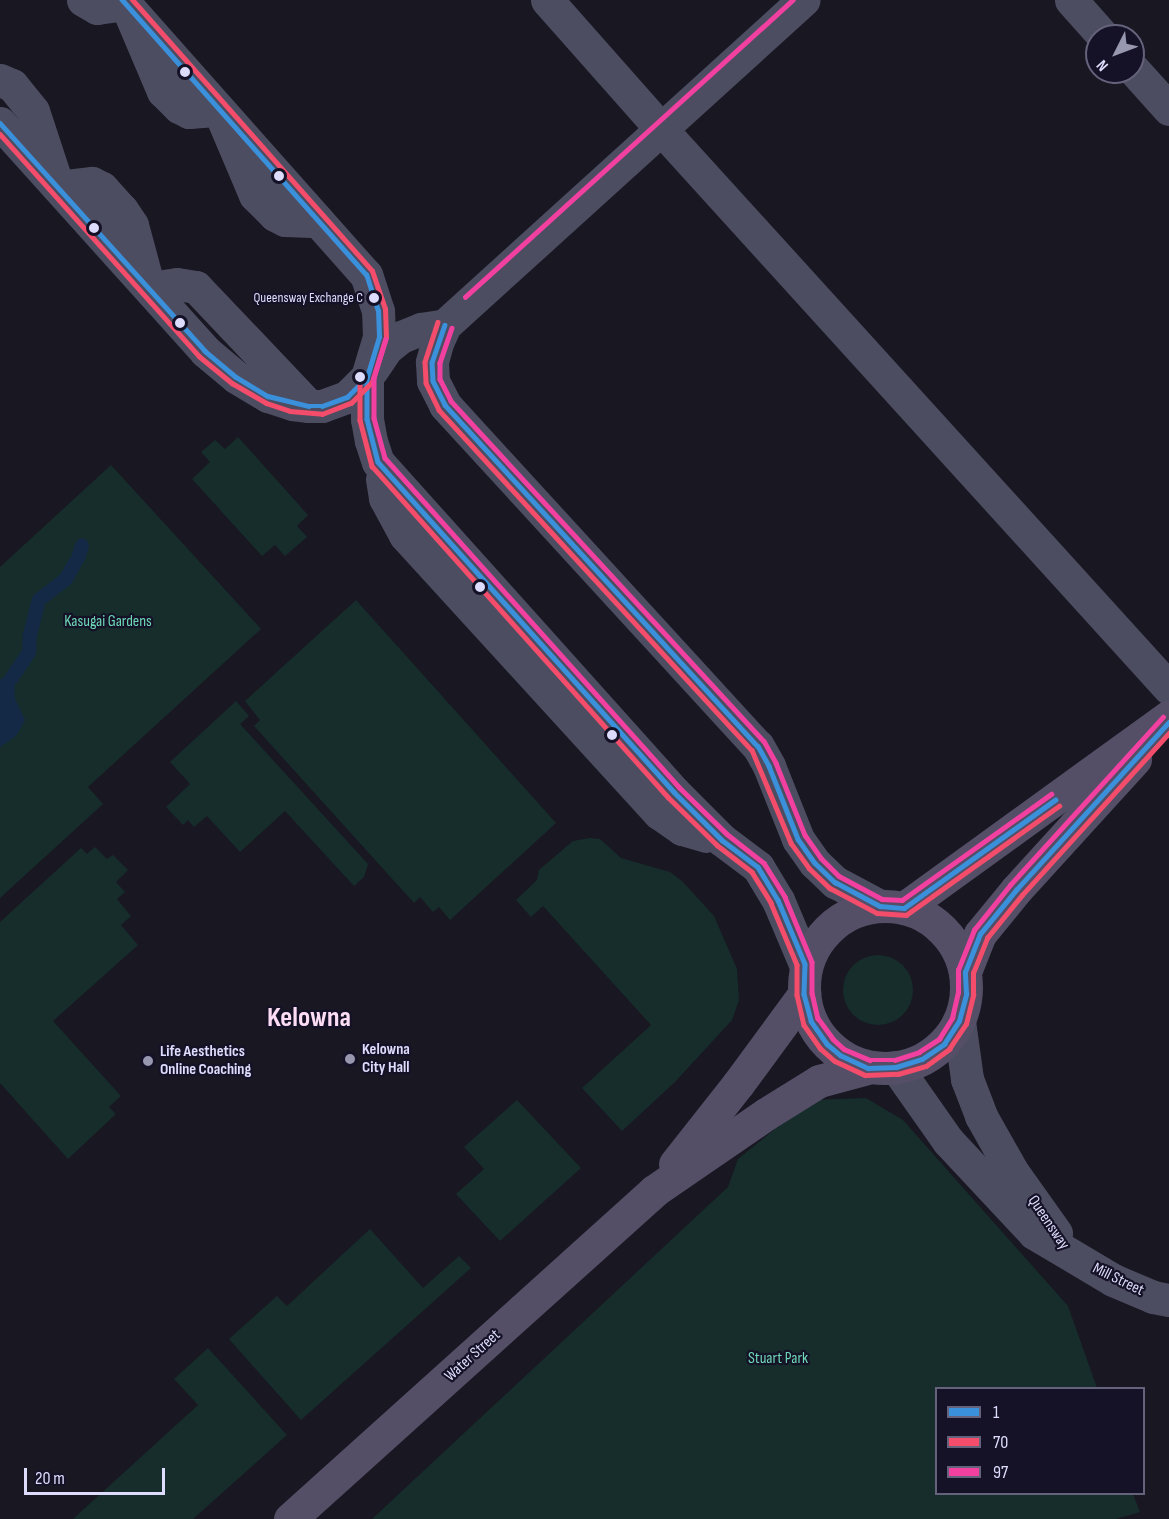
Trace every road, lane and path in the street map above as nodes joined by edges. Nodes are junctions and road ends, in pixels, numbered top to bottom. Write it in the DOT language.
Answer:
graph roads {
  1 [pos="83,0"];
  2 [pos="548,0"];
  3 [pos="804,0"];
  4 [pos="1071,0"];
  5 [pos="124,2"];
  6 [pos="1092,24"];
  7 [pos="0,80"];
  8 [pos="1145,82"];
  9 [pos="1169,109"];
  10 [pos="0,123"];
  11 [pos="662,130"];
  12 [pos="58,187"];
  13 [pos="366,275"];
  14 [pos="445,325"];
  15 [pos="367,377"];
  16 [pos="1169,688"];
  17 [pos="1169,716"];
  18 [pos="1169,722"];
  19 [pos="892,907"];
  20 [pos="965,972"];
  21 [pos="805,979"];
  22 [pos="959,1021"];
  23 [pos="882,1068"];
  24 [pos="654,1191"];
  25 [pos="1070,1255"];
  26 [pos="1169,1300"];
  27 [pos="290,1519"];
  1 -- 5 [label="street"];
  2 -- 11 [label="street"];
  3 -- 11 [label="street"];
  4 -- 6 [label="street"];
  5 -- 13 [label="street"];
  7 -- 12 [label="street"];
  8 -- 9 [label="street"];
  10 -- 12 [label="street"];
  11 -- 14 [label="street"];
  11 -- 16 [label="street"];
  12 -- 15 [label="street"];
  13 -- 14 [label="street"];
  13 -- 15 [label="street"];
  14 -- 15 [label="street"];
  14 -- 19 [label="street"];
  15 -- 21 [label="street"];
  17 -- 19 [label="main road"];
  18 -- 20 [label="main road"];
  19 -- 20 [label="main road"];
  19 -- 21 [label="main road"];
  20 -- 22 [label="main road"];
  21 -- 23 [label="main road"];
  21 -- 24 [label="main road, Water Street"];
  22 -- 23 [label="main road"];
  22 -- 25 [label="street, Queensway"];
  23 -- 24 [label="main road, Water Street"];
  23 -- 25 [label="street, Queensway"];
  24 -- 27 [label="main road, Water Street"];
  25 -- 26 [label="street, Mill Street"];
}
